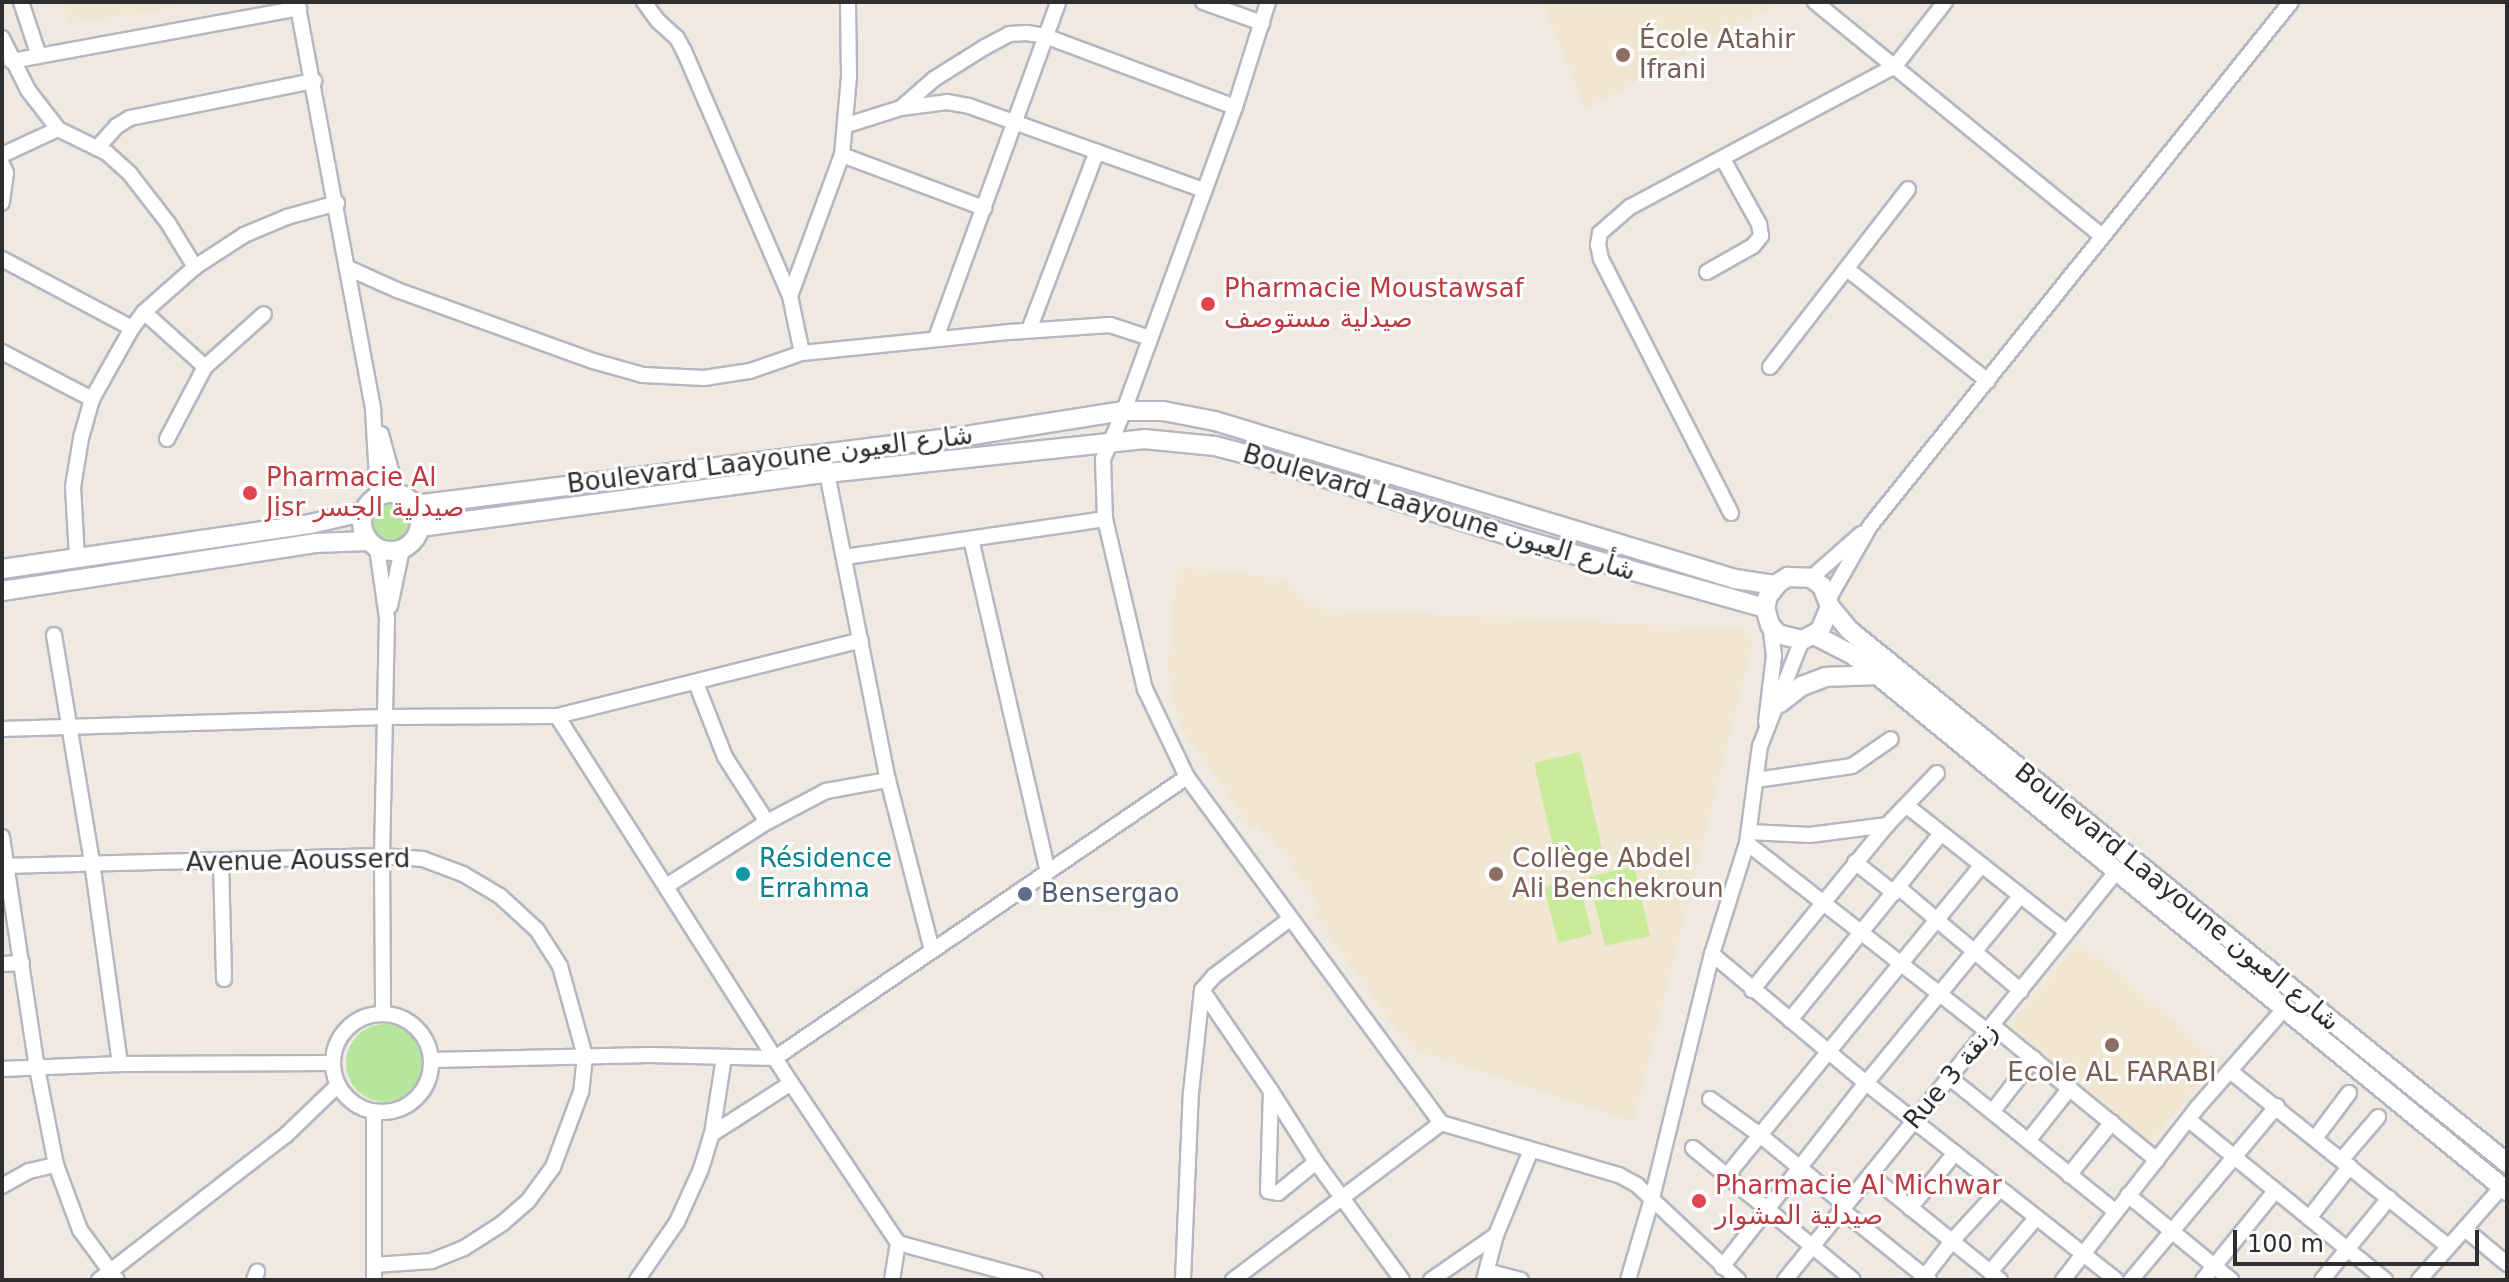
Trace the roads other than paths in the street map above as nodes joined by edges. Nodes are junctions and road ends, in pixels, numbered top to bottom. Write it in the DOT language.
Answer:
graph roads {
  1 [pos="21,2"];
  2 [pos="644,2"];
  3 [pos="848,2"];
  4 [pos="1058,2"];
  5 [pos="1203,2"];
  6 [pos="1268,2"];
  7 [pos="1815,2"];
  8 [pos="2291,2"];
  9 [pos="298,5"];
  10 [pos="1937,5"];
  11 [pos="1246,9"];
  12 [pos="1262,23"];
  13 [pos="1045,36"];
  14 [pos="2,38"];
  15 [pos="38,53"];
  16 [pos="11,61"];
  17 [pos="1895,66"];
  18 [pos="314,81"];
  19 [pos="1235,107"];
  20 [pos="901,108"];
  21 [pos="1014,121"];
  22 [pos="847,125"];
  23 [pos="58,129"];
  24 [pos="97,148"];
  25 [pos="1097,151"];
  26 [pos="2,155"];
  27 [pos="842,155"];
  28 [pos="1723,159"];
  29 [pos="2,164"];
  30 [pos="1908,189"];
  31 [pos="1204,190"];
  32 [pos="2,203"];
  33 [pos="337,203"];
  34 [pos="984,208"];
  35 [pos="2102,236"];
  36 [pos="2,259"];
  37 [pos="195,267"];
  38 [pos="348,268"];
  39 [pos="1847,269"];
  40 [pos="1707,272"];
  41 [pos="790,296"];
  42 [pos="144,312"];
  43 [pos="264,314"];
  44 [pos="132,328"];
  45 [pos="1029,330"];
  46 [pos="1148,337"];
  47 [pos="936,338"];
  48 [pos="2,352"];
  49 [pos="802,353"];
  50 [pos="205,367"];
  51 [pos="1770,367"];
  52 [pos="1988,381"];
  53 [pos="92,399"];
  54 [pos="1124,411"];
  55 [pos="167,439"];
  56 [pos="1110,442"];
  57 [pos="824,453"];
  58 [pos="827,473"];
  59 [pos="388,494"];
  60 [pos="415,505"];
  61 [pos="363,512"];
  62 [pos="1731,513"];
  63 [pos="1105,519"];
  64 [pos="1870,526"];
  65 [pos="420,527"];
  66 [pos="971,539"];
  67 [pos="373,544"];
  68 [pos="402,549"];
  69 [pos="845,557"];
  70 [pos="77,558"];
  71 [pos="2,569"];
  72 [pos="1811,578"];
  73 [pos="1775,585"];
  74 [pos="2,591"];
  75 [pos="1830,602"];
  76 [pos="1768,617"];
  77 [pos="387,618"];
  78 [pos="54,635"];
  79 [pos="1808,638"];
  80 [pos="861,640"];
  81 [pos="1877,675"];
  82 [pos="696,683"];
  83 [pos="1780,703"];
  84 [pos="557,716"];
  85 [pos="384,717"];
  86 [pos="69,725"];
  87 [pos="2,729"];
  88 [pos="1765,731"];
  89 [pos="1891,739"];
  90 [pos="1937,773"];
  91 [pos="1187,777"];
  92 [pos="888,780"];
  93 [pos="1756,780"];
  94 [pos="1907,806"];
  95 [pos="767,822"];
  96 [pos="1887,825"];
  97 [pos="1940,835"];
  98 [pos="2,837"];
  99 [pos="1748,838"];
  100 [pos="382,856"];
  101 [pos="92,862"];
  102 [pos="221,862"];
  103 [pos="1855,862"];
  104 [pos="4,866"];
  105 [pos="1981,866"];
  106 [pos="1048,872"];
  107 [pos="2116,872"];
  108 [pos="668,885"];
  109 [pos="1896,890"];
  110 [pos="2020,896"];
  111 [pos="1822,901"];
  112 [pos="1290,919"];
  113 [pos="1937,921"];
  114 [pos="2065,931"];
  115 [pos="1864,933"];
  116 [pos="932,950"];
  117 [pos="1973,953"];
  118 [pos="1712,954"];
  119 [pos="22,963"];
  120 [pos="1900,963"];
  121 [pos="2,964"];
  122 [pos="224,979"];
  123 [pos="1202,990"];
  124 [pos="1752,990"];
  125 [pos="2021,991"];
  126 [pos="1940,994"];
  127 [pos="2285,1008"];
  128 [pos="383,1014"];
  129 [pos="1790,1020"];
  130 [pos="1991,1029"];
  131 [pos="1827,1050"];
  132 [pos="585,1056"];
  133 [pos="724,1057"];
  134 [pos="775,1058"];
  135 [pos="2034,1058"];
  136 [pos="432,1060"];
  137 [pos="333,1063"];
  138 [pos="120,1064"];
  139 [pos="37,1068"];
  140 [pos="2,1069"];
  141 [pos="2230,1071"];
  142 [pos="1950,1078"];
  143 [pos="791,1083"];
  144 [pos="1866,1083"];
  145 [pos="338,1085"];
  146 [pos="2070,1088"];
  147 [pos="1271,1091"];
  148 [pos="2349,1093"];
  149 [pos="1710,1099"];
  150 [pos="2277,1106"];
  151 [pos="374,1112"];
  152 [pos="1992,1112"];
  153 [pos="2378,1117"];
  154 [pos="2189,1120"];
  155 [pos="1913,1121"];
  156 [pos="2112,1122"];
  157 [pos="1441,1123"];
  158 [pos="712,1134"];
  159 [pos="1760,1135"];
  160 [pos="2316,1137"];
  161 [pos="2028,1141"];
  162 [pos="1693,1148"];
  163 [pos="1531,1150"];
  164 [pos="1955,1153"];
  165 [pos="2234,1157"];
  166 [pos="2157,1160"];
  167 [pos="1316,1162"];
  168 [pos="2347,1162"];
  169 [pos="2507,1163"];
  170 [pos="56,1165"];
  171 [pos="1799,1168"];
  172 [pos="1728,1174"];
  173 [pos="1870,1175"];
  174 [pos="2069,1175"];
  175 [pos="2,1186"];
  176 [pos="2000,1189"];
  177 [pos="2504,1189"];
  178 [pos="2275,1191"];
  179 [pos="2128,1195"];
  180 [pos="1342,1196"];
  181 [pos="2389,1198"];
  182 [pos="1651,1202"];
  183 [pos="1768,1207"];
  184 [pos="1844,1208"];
  185 [pos="1910,1208"];
  186 [pos="2115,1211"];
  187 [pos="2037,1217"];
  188 [pos="2309,1218"];
  189 [pos="2465,1229"];
  190 [pos="2171,1232"];
  191 [pos="1496,1235"];
  192 [pos="1952,1241"];
  193 [pos="898,1243"];
  194 [pos="1814,1246"];
  195 [pos="2448,1246"];
  196 [pos="2346,1249"];
  197 [pos="2084,1253"];
  198 [pos="2507,1264"];
  199 [pos="1722,1267"];
  200 [pos="2214,1267"];
  201 [pos="374,1273"];
  202 [pos="1486,1276"];
  203 [pos="1995,1276"];
  204 [pos="109,1277"];
  205 [pos="643,1278"];
  206 [pos="1925,1279"];
  207 [pos="892,1280"];
  208 [pos="1035,1280"];
  209 [pos="1183,1280"];
  210 [pos="1233,1280"];
  211 [pos="1402,1280"];
  212 [pos="1431,1280"];
  213 [pos="1521,1280"];
  214 [pos="1628,1280"];
  215 [pos="1738,1280"];
  216 [pos="1785,1280"];
  217 [pos="1853,1280"];
  218 [pos="2063,1280"];
  219 [pos="2116,1280"];
  220 [pos="2131,1280"];
  221 [pos="2203,1280"];
  222 [pos="2231,1280"];
  223 [pos="2322,1280"];
  224 [pos="2385,1280"];
  225 [pos="2419,1280"];
  1 -- 15 [label="street"];
  2 -- 41 [label="street"];
  3 -- 22 [label="street"];
  4 -- 13 [label="street"];
  5 -- 11 [label="street"];
  6 -- 12 [label="street"];
  7 -- 17 [label="street"];
  8 -- 35 [label="street"];
  9 -- 15 [label="street"];
  9 -- 18 [label="street"];
  10 -- 17 [label="street"];
  11 -- 12 [label="street"];
  12 -- 19 [label="street"];
  13 -- 19 [label="street"];
  13 -- 20 [label="street"];
  13 -- 21 [label="street"];
  14 -- 16 [label="street"];
  15 -- 16 [label="street"];
  16 -- 23 [label="street"];
  17 -- 28 [label="street"];
  17 -- 35 [label="street"];
  18 -- 24 [label="street"];
  18 -- 33 [label="street"];
  19 -- 31 [label="street"];
  20 -- 21 [label="street"];
  20 -- 22 [label="street"];
  21 -- 25 [label="street"];
  21 -- 34 [label="street"];
  22 -- 27 [label="street"];
  23 -- 24 [label="street"];
  23 -- 26 [label="street"];
  24 -- 37 [label="street"];
  25 -- 31 [label="street"];
  25 -- 45 [label="street"];
  27 -- 34 [label="street"];
  27 -- 41 [label="street"];
  28 -- 40 [label="street"];
  28 -- 62 [label="street"];
  29 -- 32 [label="street"];
  30 -- 39 [label="street"];
  31 -- 46 [label="street"];
  33 -- 37 [label="street"];
  33 -- 38 [label="street"];
  34 -- 47 [label="street"];
  35 -- 52 [label="street"];
  36 -- 44 [label="street"];
  37 -- 42 [label="street"];
  38 -- 49 [label="street"];
  38 -- 59 [label="street"];
  39 -- 51 [label="street"];
  39 -- 52 [label="street"];
  41 -- 49 [label="street"];
  42 -- 44 [label="street"];
  42 -- 50 [label="street"];
  43 -- 50 [label="street"];
  44 -- 53 [label="street"];
  45 -- 46 [label="street"];
  45 -- 47 [label="street"];
  46 -- 54 [label="street"];
  47 -- 49 [label="street"];
  48 -- 53 [label="street"];
  50 -- 55 [label="street"];
  52 -- 64 [label="street"];
  53 -- 70 [label="street"];
  54 -- 56 [label="street"];
  54 -- 57 [label="street, Boulevard Laayoune شارع العيون"];
  54 -- 73 [label="street, Boulevard Laayoune شأرع العيون"];
  56 -- 58 [label="street, Boulevard Laayoune شارع العيون"];
  56 -- 63 [label="street"];
  56 -- 76 [label="street, Boulevard Laayoune شأرع العيون"];
  57 -- 58 [label="street"];
  57 -- 60 [label="street, Boulevard Laayoune شارع العيون"];
  58 -- 65 [label="street, Boulevard Laayoune شارع العيون"];
  58 -- 69 [label="street"];
  59 -- 60 [label="street"];
  59 -- 61 [label="street"];
  60 -- 65 [label="street"];
  61 -- 67 [label="street"];
  61 -- 70 [label="street"];
  63 -- 66 [label="street"];
  63 -- 91 [label="street"];
  64 -- 72 [label="street"];
  64 -- 75 [label="street"];
  65 -- 68 [label="street"];
  66 -- 69 [label="street"];
  66 -- 106 [label="street"];
  67 -- 68 [label="street"];
  67 -- 74 [label="street"];
  67 -- 77 [label="street"];
  68 -- 77 [label="street"];
  69 -- 80 [label="street"];
  70 -- 71 [label="street"];
  72 -- 73 [label="street"];
  72 -- 75 [label="street"];
  73 -- 76 [label="street"];
  75 -- 79 [label="street"];
  75 -- 169 [label="street, Boulevard Laayoune شارع العيون"];
  76 -- 79 [label="street"];
  76 -- 88 [label="street"];
  77 -- 85 [label="street"];
  78 -- 86 [label="street"];
  79 -- 81 [label="street, Boulevard Laayoune شارع العيون"];
  79 -- 83 [label="street"];
  80 -- 82 [label="street"];
  80 -- 92 [label="street"];
  81 -- 83 [label="street"];
  81 -- 107 [label="street, Boulevard Laayoune شارع العيون"];
  82 -- 84 [label="street"];
  82 -- 95 [label="street"];
  83 -- 88 [label="street"];
  84 -- 85 [label="street"];
  84 -- 108 [label="street"];
  85 -- 86 [label="street"];
  85 -- 100 [label="street"];
  86 -- 87 [label="street"];
  86 -- 101 [label="street"];
  88 -- 93 [label="street"];
  89 -- 93 [label="street"];
  90 -- 94 [label="street"];
  91 -- 106 [label="street"];
  91 -- 112 [label="street"];
  92 -- 95 [label="street"];
  92 -- 116 [label="street"];
  93 -- 99 [label="street"];
  94 -- 96 [label="street"];
  94 -- 97 [label="street"];
  95 -- 108 [label="street"];
  96 -- 99 [label="street"];
  96 -- 103 [label="street"];
  97 -- 105 [label="street"];
  97 -- 109 [label="street"];
  98 -- 104 [label="street"];
  99 -- 111 [label="street"];
  99 -- 118 [label="street"];
  100 -- 102 [label="street, Avenue Aousserd"];
  100 -- 128 [label="street"];
  100 -- 132 [label="street, Avenue Aousserd"];
  101 -- 102 [label="street, Avenue Aousserd"];
  101 -- 104 [label="street, Avenue Aousserd"];
  101 -- 138 [label="street"];
  102 -- 122 [label="street"];
  103 -- 109 [label="street"];
  103 -- 111 [label="street"];
  104 -- 119 [label="street"];
  105 -- 110 [label="street"];
  105 -- 113 [label="street"];
  106 -- 116 [label="street"];
  107 -- 114 [label="street, Rue 3 زنقة"];
  107 -- 127 [label="street, Boulevard Laayoune شارع العيون"];
  108 -- 134 [label="street"];
  109 -- 113 [label="street"];
  109 -- 115 [label="street"];
  110 -- 114 [label="street"];
  110 -- 117 [label="street"];
  111 -- 115 [label="street"];
  111 -- 124 [label="street"];
  112 -- 123 [label="street"];
  112 -- 157 [label="street"];
  113 -- 117 [label="street"];
  113 -- 120 [label="street"];
  114 -- 125 [label="street, Rue 3 زنقة"];
  115 -- 120 [label="street"];
  115 -- 129 [label="street"];
  116 -- 134 [label="street"];
  117 -- 125 [label="street"];
  117 -- 126 [label="street"];
  118 -- 124 [label="street"];
  118 -- 182 [label="street"];
  119 -- 121 [label="street"];
  119 -- 139 [label="street"];
  120 -- 126 [label="street"];
  120 -- 131 [label="street"];
  123 -- 147 [label="street"];
  123 -- 209 [label="street"];
  124 -- 129 [label="street"];
  125 -- 130 [label="street, Rue 3 زنقة"];
  126 -- 130 [label="street"];
  126 -- 144 [label="street"];
  127 -- 141 [label="street"];
  127 -- 177 [label="street, Boulevard Laayoune شارع العيون"];
  128 -- 136 [label="street"];
  128 -- 137 [label="street"];
  129 -- 131 [label="street"];
  130 -- 135 [label="street"];
  130 -- 142 [label="street, Rue 3 زنقة"];
  131 -- 144 [label="street"];
  131 -- 159 [label="street"];
  132 -- 133 [label="street"];
  132 -- 136 [label="street"];
  132 -- 201 [label="street, Avenue Aousserd"];
  133 -- 134 [label="street"];
  133 -- 158 [label="street"];
  134 -- 143 [label="street"];
  135 -- 146 [label="street"];
  135 -- 152 [label="street"];
  136 -- 151 [label="street"];
  137 -- 138 [label="street"];
  137 -- 145 [label="street"];
  138 -- 139 [label="street"];
  139 -- 140 [label="street"];
  139 -- 170 [label="street"];
  141 -- 150 [label="street"];
  141 -- 154 [label="street"];
  142 -- 152 [label="street"];
  142 -- 155 [label="street, Rue 3 زنقة"];
  143 -- 158 [label="street"];
  143 -- 193 [label="street"];
  144 -- 155 [label="street"];
  144 -- 171 [label="street"];
  145 -- 151 [label="street"];
  145 -- 204 [label="street"];
  146 -- 156 [label="street"];
  146 -- 161 [label="street"];
  147 -- 167 [label="street"];
  147 -- 167 [label="street"];
  148 -- 160 [label="street"];
  149 -- 159 [label="street"];
  150 -- 160 [label="street"];
  150 -- 165 [label="street"];
  151 -- 201 [label="street"];
  152 -- 161 [label="street"];
  153 -- 168 [label="street"];
  154 -- 165 [label="street"];
  154 -- 166 [label="street"];
  155 -- 164 [label="street"];
  155 -- 173 [label="street, Rue 3 زنقة"];
  156 -- 166 [label="street"];
  156 -- 174 [label="street"];
  157 -- 163 [label="street"];
  157 -- 180 [label="street"];
  158 -- 205 [label="street"];
  159 -- 171 [label="street"];
  159 -- 172 [label="street"];
  160 -- 168 [label="street"];
  161 -- 174 [label="street"];
  162 -- 172 [label="street"];
  163 -- 182 [label="street"];
  163 -- 191 [label="street"];
  164 -- 176 [label="street"];
  164 -- 185 [label="street"];
  165 -- 178 [label="street"];
  165 -- 190 [label="street"];
  166 -- 179 [label="street"];
  167 -- 180 [label="street"];
  168 -- 181 [label="street"];
  168 -- 188 [label="street"];
  170 -- 175 [label="street"];
  170 -- 204 [label="street"];
  171 -- 183 [label="street"];
  171 -- 184 [label="street"];
  172 -- 183 [label="street"];
  173 -- 184 [label="street, Rue 3 زنقة"];
  173 -- 185 [label="street"];
  174 -- 186 [label="street"];
  176 -- 187 [label="street"];
  176 -- 192 [label="street"];
  177 -- 189 [label="street"];
  178 -- 188 [label="street"];
  178 -- 200 [label="street"];
  179 -- 186 [label="street"];
  179 -- 190 [label="street"];
  180 -- 210 [label="street"];
  180 -- 211 [label="street"];
  181 -- 195 [label="street"];
  181 -- 196 [label="street"];
  182 -- 199 [label="street"];
  182 -- 214 [label="street"];
  183 -- 194 [label="street"];
  183 -- 199 [label="street"];
  184 -- 194 [label="street, Rue 3 زنقة"];
  184 -- 206 [label="street"];
  185 -- 192 [label="street"];
  186 -- 197 [label="street"];
  187 -- 197 [label="street"];
  187 -- 203 [label="street"];
  188 -- 196 [label="street"];
  189 -- 195 [label="street"];
  189 -- 198 [label="street"];
  190 -- 200 [label="street"];
  190 -- 220 [label="street"];
  191 -- 202 [label="street"];
  191 -- 212 [label="street"];
  192 -- 203 [label="street"];
  192 -- 206 [label="street"];
  193 -- 207 [label="street"];
  193 -- 208 [label="street"];
  194 -- 216 [label="street, Rue 3 زنقة"];
  194 -- 217 [label="street"];
  195 -- 225 [label="street"];
  196 -- 223 [label="street"];
  196 -- 224 [label="street"];
  197 -- 218 [label="street"];
  197 -- 219 [label="street"];
  199 -- 215 [label="street"];
  200 -- 221 [label="street"];
  200 -- 222 [label="street"];
  202 -- 213 [label="street"];
}
